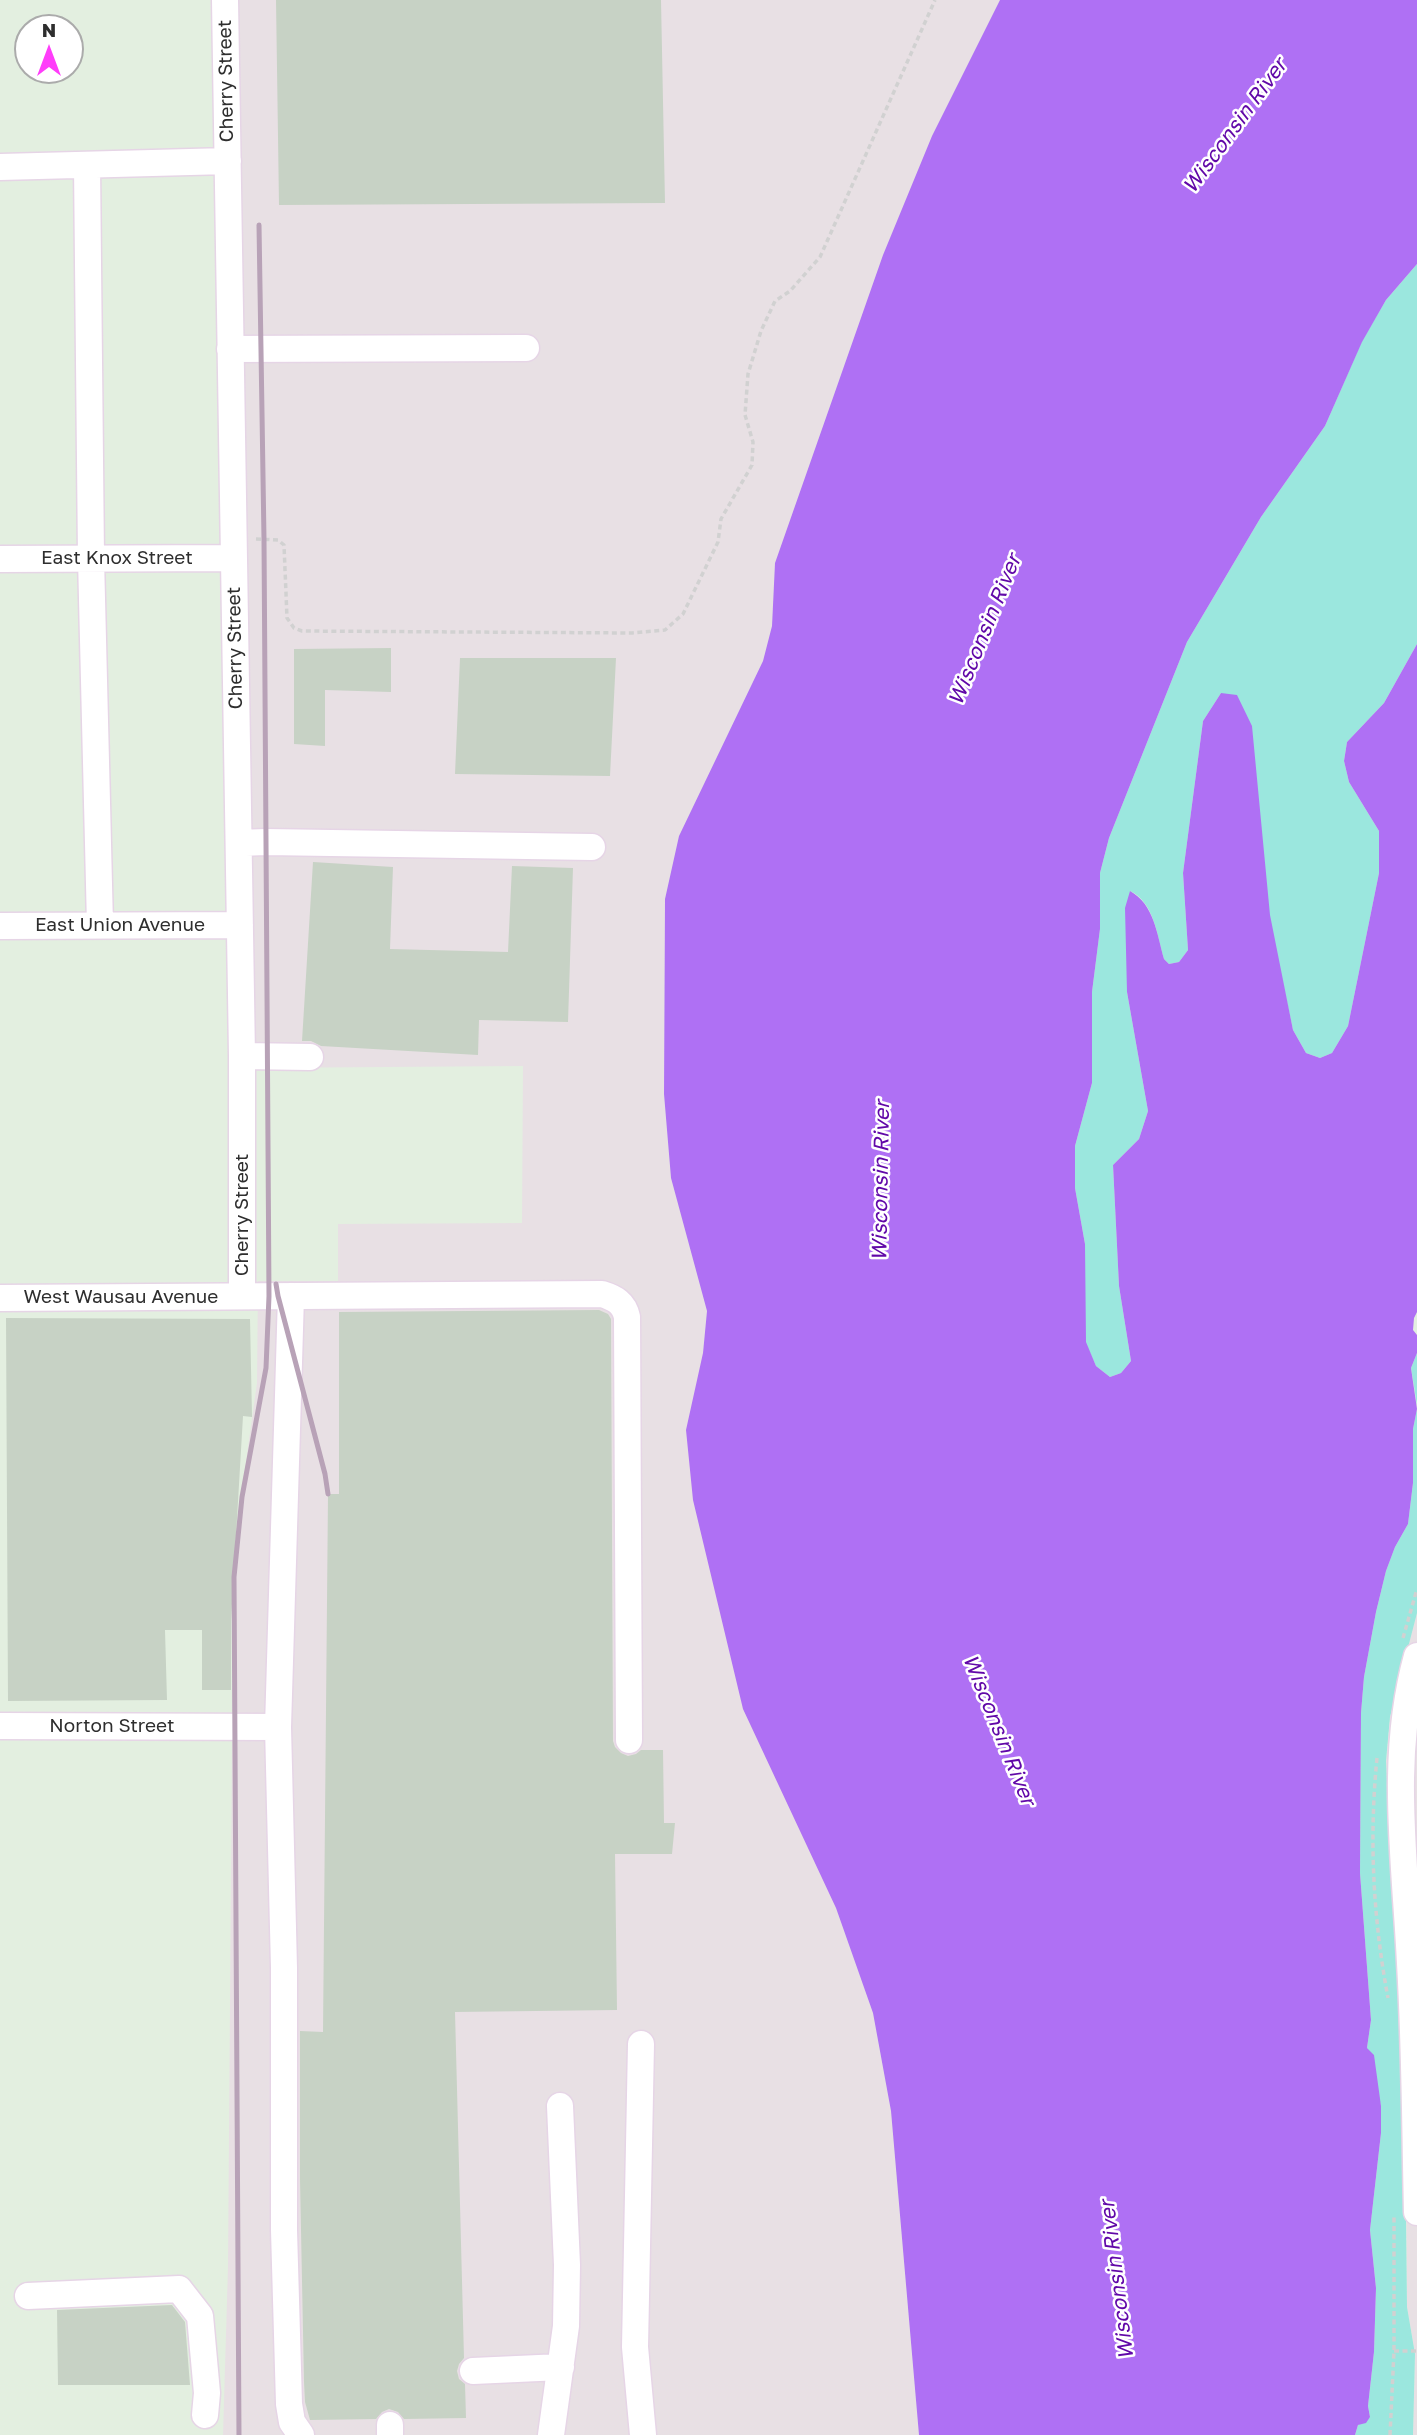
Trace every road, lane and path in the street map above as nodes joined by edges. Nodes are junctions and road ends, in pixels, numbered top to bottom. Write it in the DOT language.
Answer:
graph roads {
  1 [pos="225,0"];
  2 [pos="935,0"];
  3 [pos="228,161"];
  4 [pos="87,165"];
  5 [pos="0,167"];
  6 [pos="526,348"];
  7 [pos="230,349"];
  8 [pos="233,549"];
  9 [pos="91,558"];
  10 [pos="0,559"];
  11 [pos="239,843"];
  12 [pos="592,847"];
  13 [pos="100,925"];
  14 [pos="240,925"];
  15 [pos="0,926"];
  16 [pos="242,1056"];
  17 [pos="310,1057"];
  18 [pos="242,1296"];
  19 [pos="291,1296"];
  20 [pos="0,1298"];
  21 [pos="1417,1656"];
  22 [pos="0,1726"];
  23 [pos="278,1727"];
  24 [pos="629,1741"];
  25 [pos="640,2044"];
  26 [pos="560,2106"];
  27 [pos="1417,2213"];
  28 [pos="28,2296"];
  29 [pos="1394,2351"];
  30 [pos="1417,2351"];
  31 [pos="561,2367"];
  32 [pos="473,2371"];
  33 [pos="205,2415"];
  34 [pos="301,2435"];
  35 [pos="551,2435"];
  36 [pos="643,2435"];
  1 -- 3 [label="street, Cherry Street"];
  2 -- 8 [label="path"];
  3 -- 4 [label="street"];
  3 -- 7 [label="street, Cherry Street"];
  4 -- 5 [label="street"];
  4 -- 9 [label="street"];
  6 -- 7 [label="street"];
  7 -- 8 [label="street, Cherry Street"];
  8 -- 9 [label="street, East Knox Street"];
  8 -- 11 [label="street, Cherry Street"];
  9 -- 10 [label="street, East Knox Street"];
  9 -- 13 [label="street"];
  11 -- 12 [label="street"];
  11 -- 14 [label="street, Cherry Street"];
  13 -- 14 [label="street, East Union Avenue"];
  13 -- 15 [label="street, East Union Avenue"];
  14 -- 16 [label="street, Cherry Street"];
  16 -- 17 [label="street"];
  16 -- 18 [label="street, Cherry Street"];
  18 -- 19 [label="street, West Wausau Avenue"];
  18 -- 20 [label="street, West Wausau Avenue"];
  19 -- 23 [label="street"];
  19 -- 24 [label="street, West Wausau Avenue"];
  21 -- 27 [label="street"];
  22 -- 23 [label="street, Norton Street"];
  23 -- 34 [label="street"];
  25 -- 36 [label="street"];
  26 -- 31 [label="street"];
  28 -- 33 [label="street"];
  29 -- 30 [label="path"];
  31 -- 32 [label="street"];
  31 -- 35 [label="street"];
}
